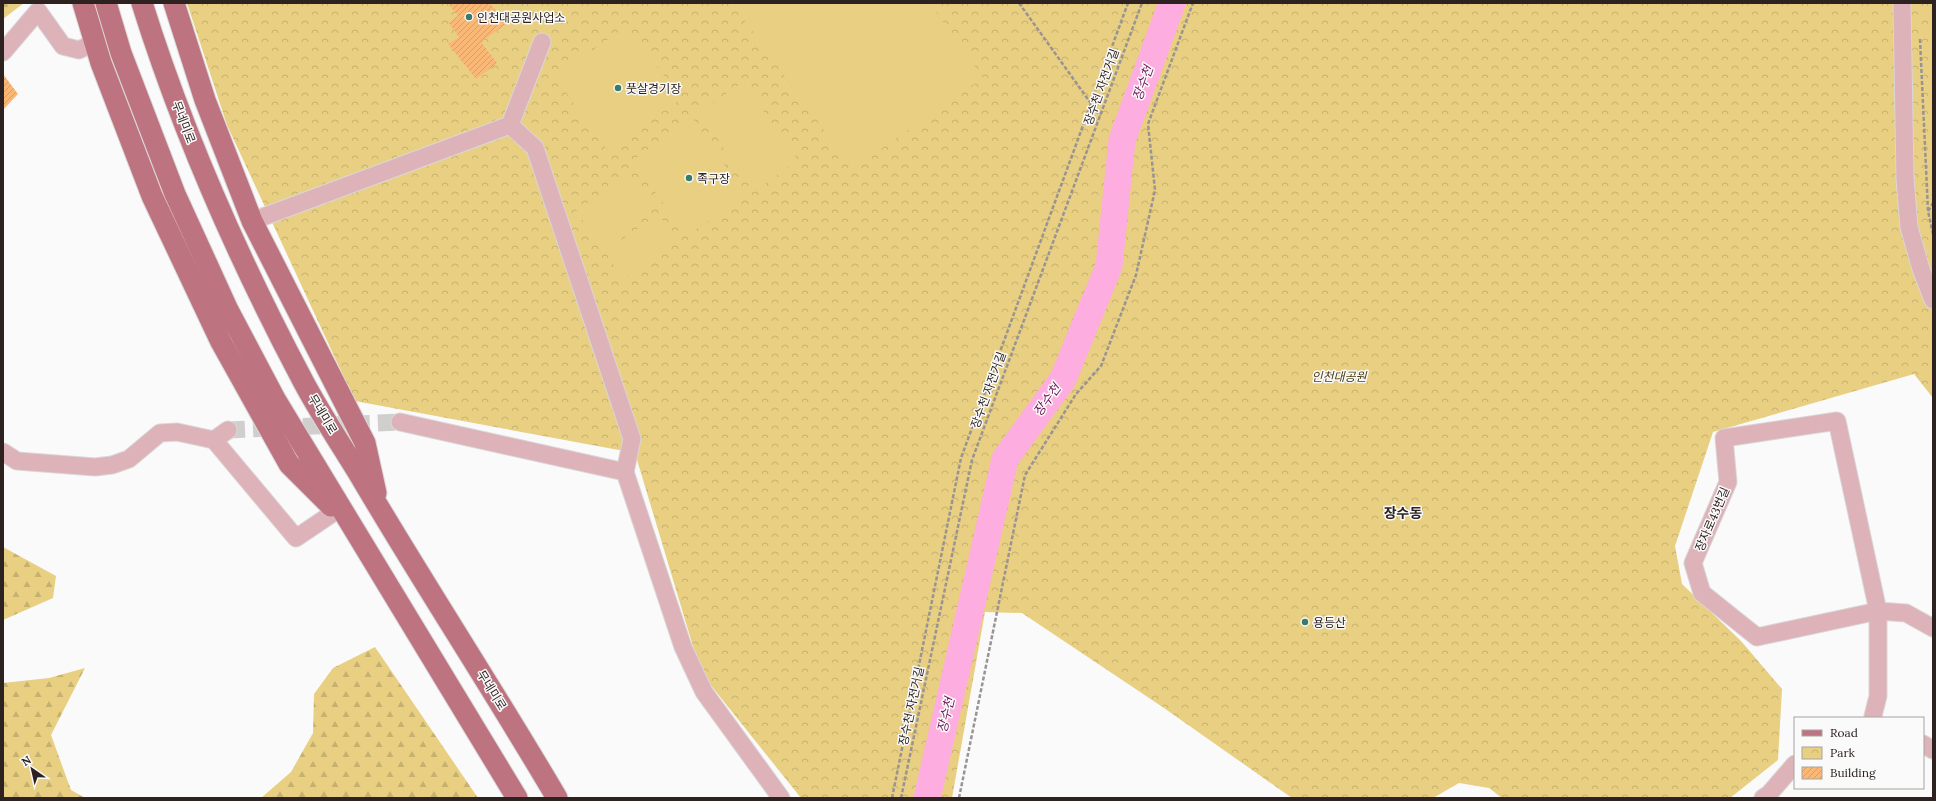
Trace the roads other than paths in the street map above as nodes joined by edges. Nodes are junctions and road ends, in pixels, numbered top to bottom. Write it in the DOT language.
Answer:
graph roads {
  1 [pos="83,3"];
  2 [pos="106,3"];
  3 [pos="142,3"];
  4 [pos="174,3"];
  5 [pos="1902,3"];
  6 [pos="95,42"];
  7 [pos="542,42"];
  8 [pos="3,52"];
  9 [pos="510,125"];
  10 [pos="252,221"];
  11 [pos="1933,300"];
  12 [pos="400,422"];
  13 [pos="228,430"];
  14 [pos="214,440"];
  15 [pos="3,452"];
  16 [pos="625,472"];
  17 [pos="336,511"];
  18 [pos="380,511"];
  19 [pos="355,529"];
  20 [pos="1878,611"];
  21 [pos="1933,628"];
  22 [pos="1873,717"];
  23 [pos="1924,745"];
  24 [pos="1933,750"];
  25 [pos="1794,765"];
  26 [pos="517,798"];
  27 [pos="557,798"];
  28 [pos="781,798"];
  29 [pos="1763,798"];
  1 -- 6 [label="main road"];
  2 -- 19 [label="main road"];
  3 -- 18 [label="main road, 무네미로"];
  4 -- 10 [label="main road"];
  5 -- 11 [label="street"];
  6 -- 8 [label="street"];
  6 -- 17 [label="main road"];
  7 -- 9 [label="street"];
  9 -- 10 [label="street"];
  9 -- 16 [label="street"];
  10 -- 18 [label="main road"];
  12 -- 16 [label="street"];
  13 -- 14 [label="street"];
  14 -- 15 [label="street"];
  14 -- 17 [label="street"];
  16 -- 28 [label="street"];
  17 -- 19 [label="main road"];
  18 -- 27 [label="main road, 무네미로"];
  19 -- 26 [label="main road"];
  20 -- 20 [label="street, 장자로43번길"];
  20 -- 21 [label="street, 장자로43번길"];
  20 -- 22 [label="street"];
  23 -- 24 [label="street"];
  25 -- 29 [label="street"];
}
